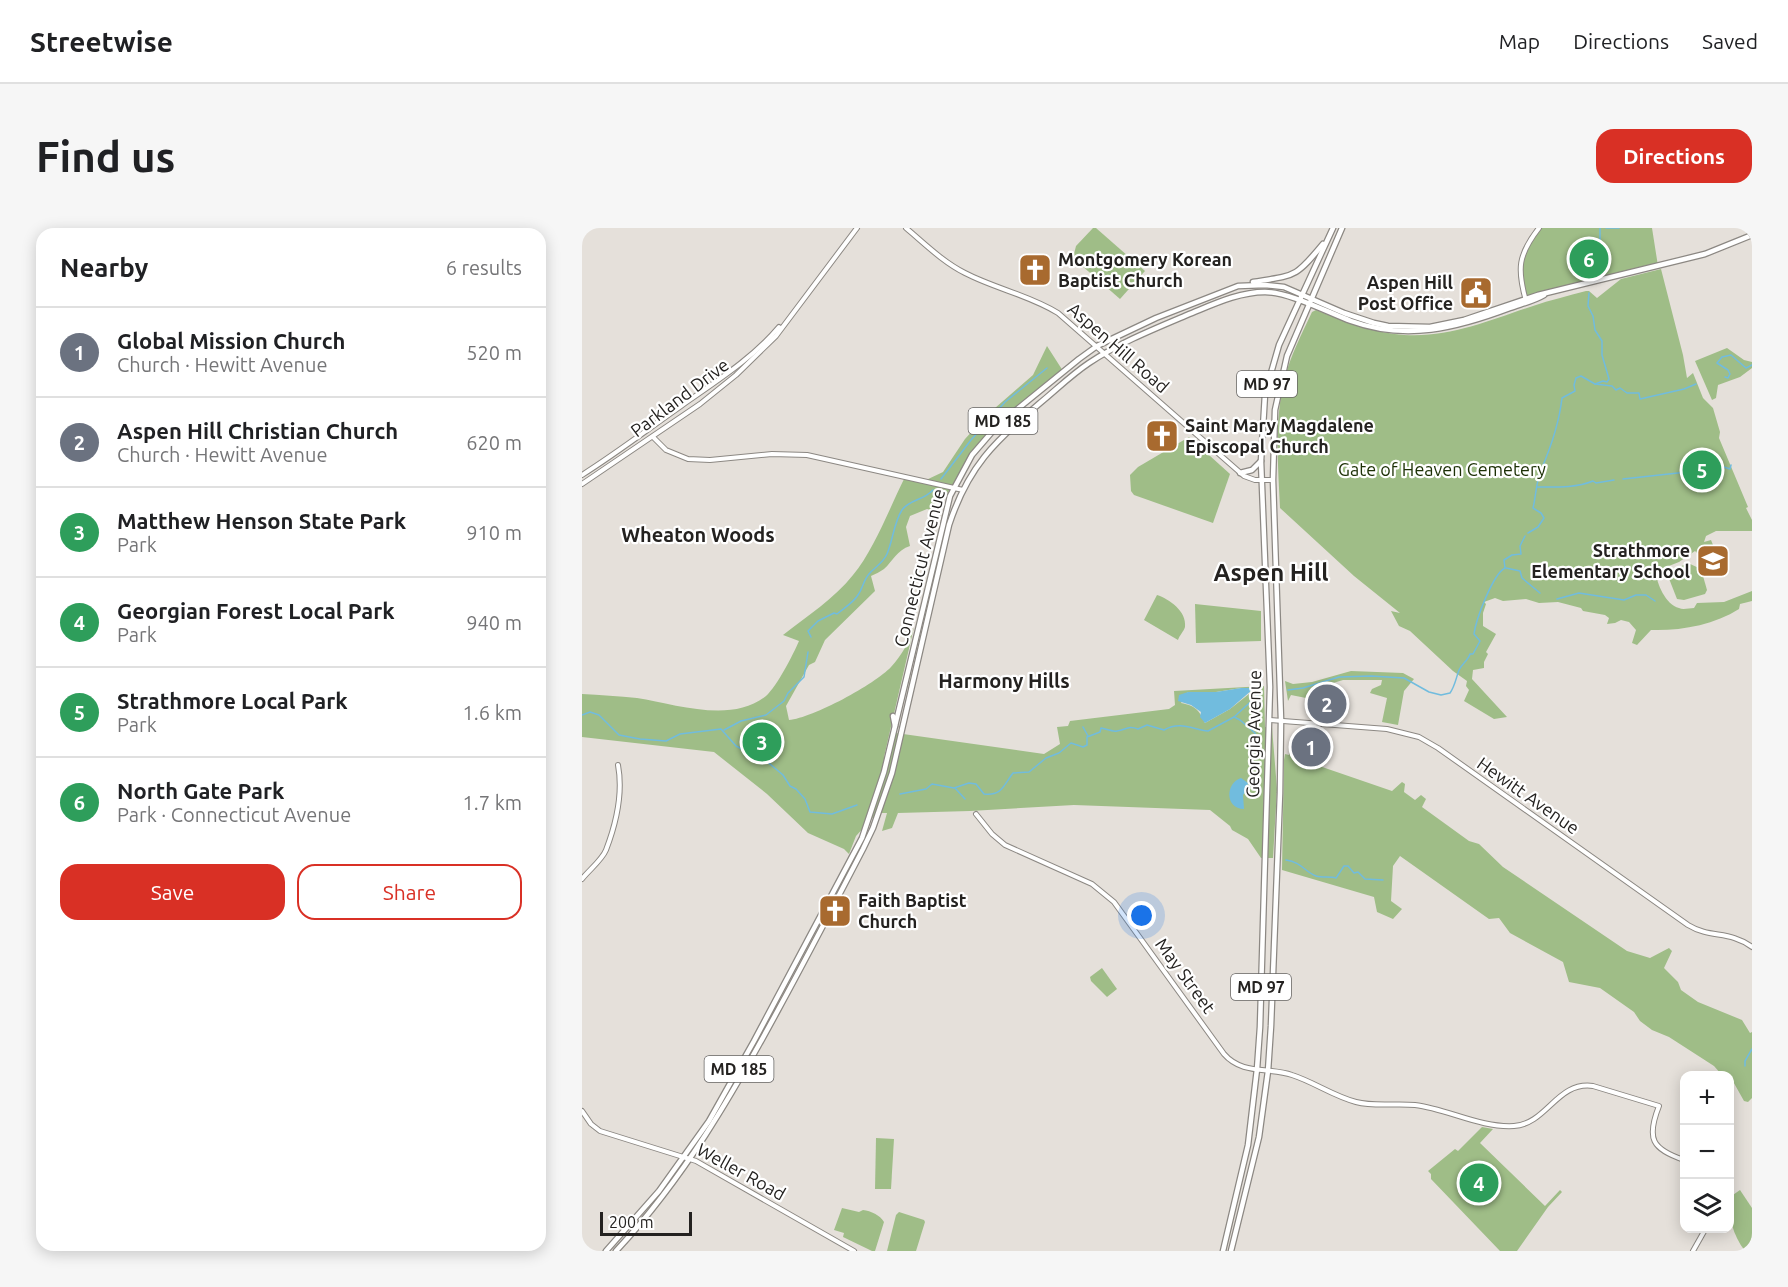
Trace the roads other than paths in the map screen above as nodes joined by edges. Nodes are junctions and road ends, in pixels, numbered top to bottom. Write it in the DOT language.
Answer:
graph roads {
  1 [pos="857,228"];
  2 [pos="906,228"];
  3 [pos="1333,228"];
  4 [pos="1342,228"];
  5 [pos="1539,228"];
  6 [pos="1752,235"];
  7 [pos="1329,237"];
  8 [pos="1238,286"];
  9 [pos="1302,294"];
  10 [pos="1312,299"];
  11 [pos="1299,300"];
  12 [pos="1526,300"];
  13 [pos="1309,305"];
  14 [pos="784,323"];
  15 [pos="1097,346"];
  16 [pos="1105,353"];
  17 [pos="653,437"];
  18 [pos="1262,461"];
  19 [pos="1240,473"];
  20 [pos="582,475"];
  21 [pos="1262,480"];
  22 [pos="1273,480"];
  23 [pos="582,484"];
  24 [pos="953,487"];
  25 [pos="963,490"];
  26 [pos="1264,531"];
  27 [pos="1265,557"];
  28 [pos="1276,560"];
  29 [pos="1277,593"];
  30 [pos="902,699"];
  31 [pos="908,700"];
  32 [pos="893,716"];
  33 [pos="1269,720"];
  34 [pos="1281,720"];
  35 [pos="895,729"];
  36 [pos="618,765"];
  37 [pos="976,814"];
  38 [pos="582,879"];
  39 [pos="1752,947"];
  40 [pos="1257,1070"];
  41 [pos="1268,1071"];
  42 [pos="582,1111"];
  43 [pos="685,1156"];
  44 [pos="691,1159"];
  45 [pos="1680,1159"];
  46 [pos="1703,1233"];
  47 [pos="606,1251"];
  48 [pos="616,1251"];
  49 [pos="854,1251"];
  50 [pos="1223,1251"];
  51 [pos="1231,1251"];
  52 [pos="1693,1251"];
  1 -- 14 [label="street, Parkland Drive"];
  2 -- 15 [label="street, Aspen Hill Road"];
  3 -- 7 [label="main road, Georgia Avenue / MD 97"];
  4 -- 10 [label="main road, Georgia Avenue / MD 97"];
  5 -- 12 [label="street"];
  6 -- 12 [label="main road, Connecticut Avenue"];
  7 -- 8 [label="main road"];
  7 -- 9 [label="main road, Georgia Avenue / MD 97"];
  8 -- 9 [label="main road, Connecticut Avenue / MD 185"];
  8 -- 15 [label="main road, Connecticut Avenue / MD 185"];
  9 -- 10 [label="main road, Connecticut Avenue / MD 185"];
  9 -- 11 [label="main road, Georgia Avenue / MD 97"];
  10 -- 12 [label="main road, Connecticut Avenue"];
  10 -- 13 [label="main road, Georgia Avenue / MD 97"];
  11 -- 13 [label="main road, Connecticut Avenue / MD 185"];
  11 -- 16 [label="main road, Connecticut Avenue / MD 185"];
  11 -- 18 [label="main road, Georgia Avenue / MD 97"];
  12 -- 13 [label="main road, Connecticut Avenue"];
  13 -- 22 [label="main road, Georgia Avenue / MD 97"];
  14 -- 17 [label="street, Parkland Drive"];
  14 -- 20 [label="street, Parkland Drive"];
  15 -- 16 [label="street, Aspen Hill Road"];
  15 -- 24 [label="main road, Connecticut Avenue / MD 185"];
  16 -- 19 [label="street, Aspen Hill Road"];
  16 -- 25 [label="main road, Connecticut Avenue / MD 185"];
  17 -- 23 [label="street, Parkland Drive"];
  17 -- 24 [label="street"];
  18 -- 19 [label="main road"];
  18 -- 21 [label="main road, Georgia Avenue / MD 97"];
  19 -- 21 [label="street, Aspen Hill Road"];
  21 -- 22 [label="street, Aspen Hill Road"];
  21 -- 26 [label="main road, Georgia Avenue / MD 97"];
  22 -- 28 [label="main road, Georgia Avenue / MD 97"];
  24 -- 25 [label="street"];
  24 -- 30 [label="main road, Connecticut Avenue / MD 185"];
  25 -- 31 [label="main road, Connecticut Avenue / MD 185"];
  26 -- 27 [label="main road, Georgia Avenue / MD 97"];
  26 -- 28 [label="main road"];
  27 -- 29 [label="main road"];
  27 -- 33 [label="main road, Georgia Avenue / MD 97"];
  28 -- 29 [label="main road, Georgia Avenue / MD 97"];
  29 -- 34 [label="main road, Georgia Avenue / MD 97"];
  30 -- 31 [label="main road"];
  30 -- 35 [label="main road, Connecticut Avenue / MD 185"];
  31 -- 44 [label="main road, Connecticut Avenue / MD 185"];
  32 -- 35 [label="main road"];
  33 -- 34 [label="street, Hewitt Avenue"];
  33 -- 40 [label="main road, Georgia Avenue / MD 97"];
  34 -- 39 [label="street, Hewitt Avenue"];
  34 -- 41 [label="main road, Georgia Avenue / MD 97"];
  35 -- 43 [label="main road, Connecticut Avenue / MD 185"];
  36 -- 38 [label="street"];
  37 -- 40 [label="street, May Street"];
  40 -- 41 [label="street, May Street"];
  40 -- 50 [label="main road, Georgia Avenue / MD 97"];
  41 -- 45 [label="street, May Street"];
  41 -- 51 [label="main road, Georgia Avenue / MD 97"];
  42 -- 43 [label="street, Weller Road"];
  43 -- 44 [label="street, Weller Road"];
  43 -- 47 [label="main road, Connecticut Avenue / MD 185"];
  44 -- 48 [label="main road, Connecticut Avenue / MD 185"];
  44 -- 49 [label="street, Weller Road"];
  46 -- 52 [label="street"];
}
